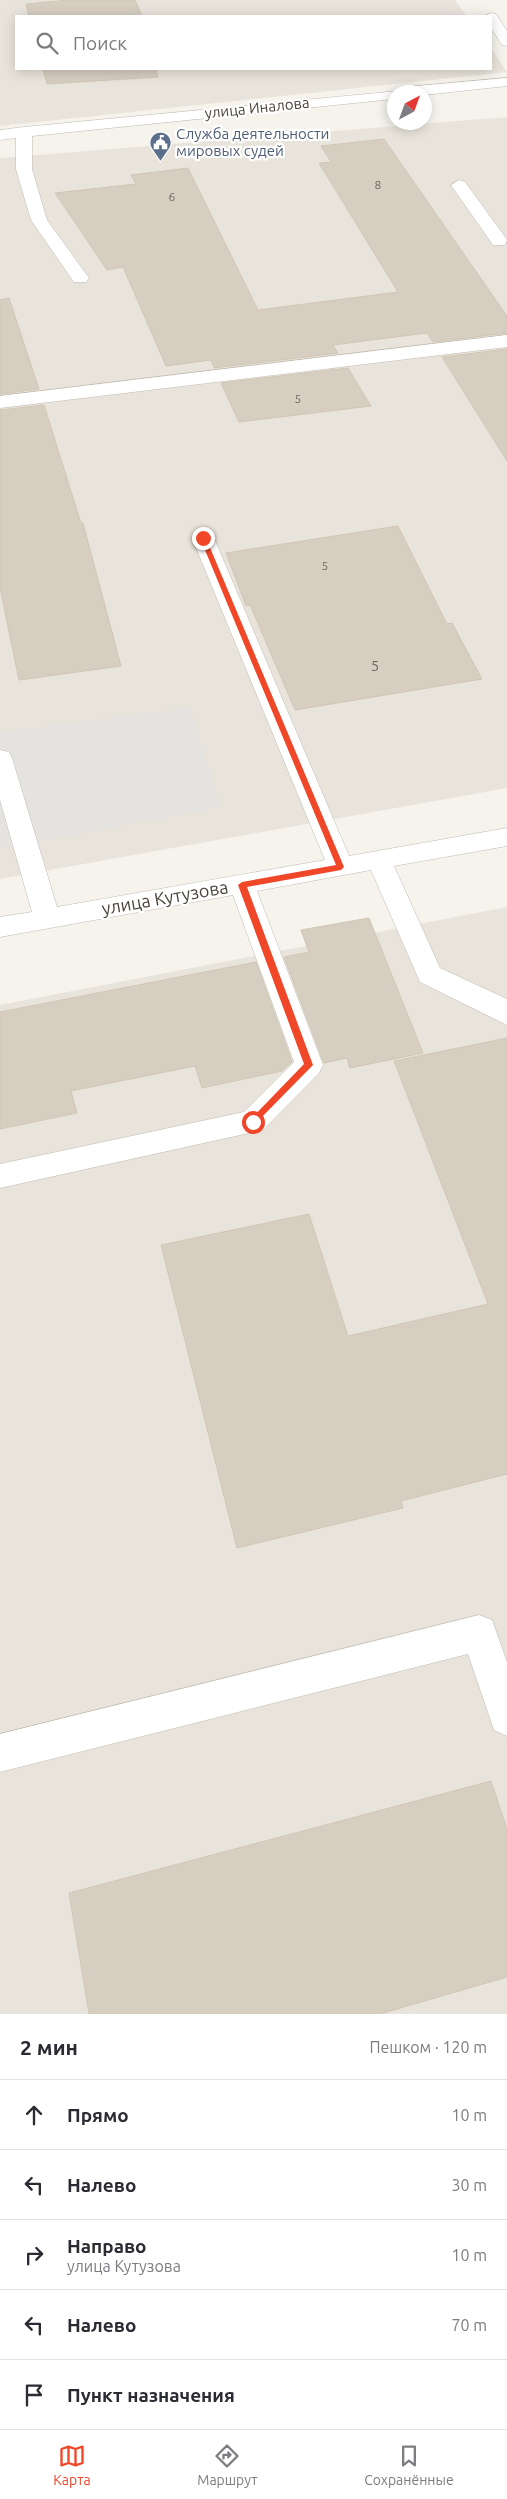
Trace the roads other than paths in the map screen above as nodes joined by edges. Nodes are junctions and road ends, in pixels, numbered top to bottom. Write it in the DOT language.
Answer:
graph roads {
  1 [pos="492,19"];
  2 [pos="507,42"];
  3 [pos="507,82"];
  4 [pos="432,89"];
  5 [pos="387,95"];
  6 [pos="24,132"];
  7 [pos="0,135"];
  8 [pos="459,185"];
  9 [pos="504,245"];
  10 [pos="80,278"];
  11 [pos="507,342"];
  12 [pos="0,402"];
  13 [pos="203,538"];
  14 [pos="0,758"];
  15 [pos="507,837"];
  16 [pos="379,860"];
  17 [pos="341,867"];
  18 [pos="242,885"];
  19 [pos="47,919"];
  20 [pos="0,927"];
  21 [pos="507,1014"];
  22 [pos="0,1176"];
  23 [pos="507,1717"];
  24 [pos="0,1753"];
  1 -- 2 [label="street"];
  3 -- 4 [label="street"];
  5 -- 6 [label="street, улица Иналова"];
  6 -- 7 [label="street, улица Иналова"];
  6 -- 10 [label="street"];
  8 -- 9 [label="street"];
  11 -- 12 [label="street"];
  13 -- 17 [label="street"];
  14 -- 19 [label="street"];
  15 -- 16 [label="street, улица Кутузова"];
  16 -- 17 [label="street, улица Кутузова"];
  16 -- 21 [label="street"];
  17 -- 18 [label="street, улица Кутузова"];
  18 -- 19 [label="street, улица Кутузова"];
  18 -- 22 [label="street"];
  19 -- 20 [label="street, улица Кутузова"];
  23 -- 24 [label="street"];
}
